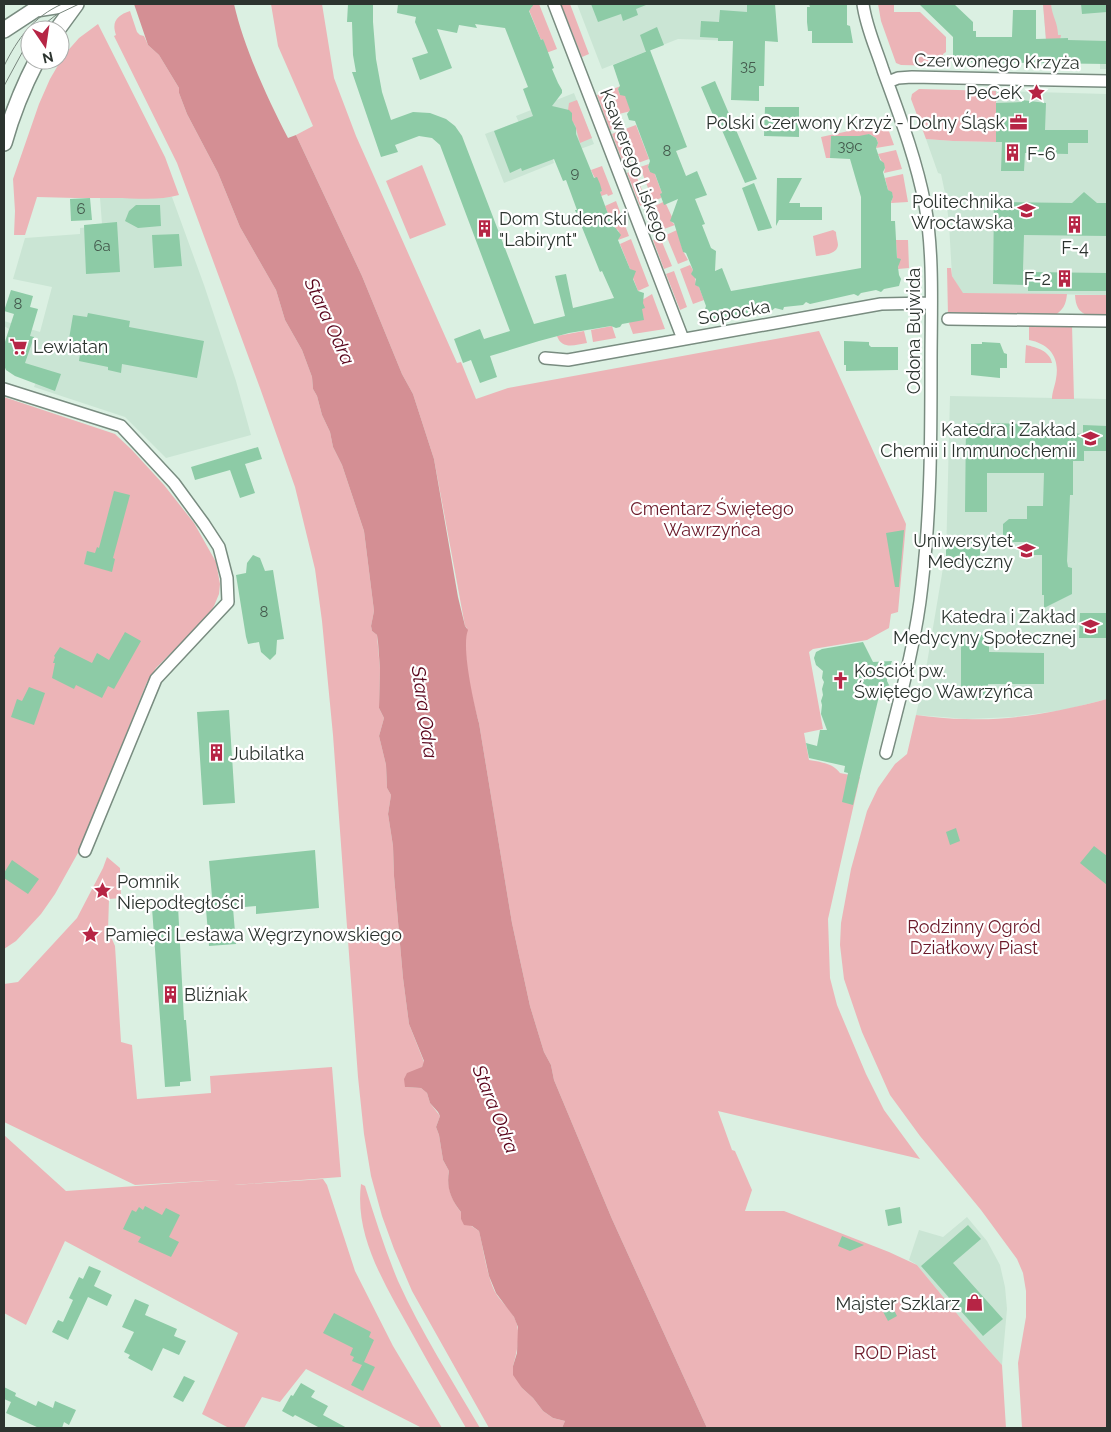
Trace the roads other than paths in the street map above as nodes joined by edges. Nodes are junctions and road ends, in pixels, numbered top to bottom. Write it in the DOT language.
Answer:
graph roads {
  1 [pos="68,4"];
  2 [pos="76,4"];
  3 [pos="554,4"];
  4 [pos="863,4"];
  5 [pos="64,20"];
  6 [pos="4,30"];
  7 [pos="32,70"];
  8 [pos="1107,81"];
  9 [pos="888,82"];
  10 [pos="4,142"];
  11 [pos="930,303"];
  12 [pos="948,320"];
  13 [pos="1107,321"];
  14 [pos="683,338"];
  15 [pos="545,358"];
  16 [pos="4,389"];
  17 [pos="886,753"];
  18 [pos="86,851"];
  1 -- 6 [label="main road"];
  2 -- 5 [label="main road"];
  3 -- 14 [label="street, Ksawerego Liskego"];
  4 -- 9 [label="street, Odona Bujwida"];
  7 -- 10 [label="main road"];
  8 -- 9 [label="street, Czerwonego Krzyża"];
  9 -- 11 [label="street, Odona Bujwida"];
  11 -- 14 [label="street, Sopocka"];
  11 -- 17 [label="street, Odona Bujwida"];
  12 -- 13 [label="street"];
  14 -- 15 [label="street, Sopocka"];
  16 -- 18 [label="street"];
}
